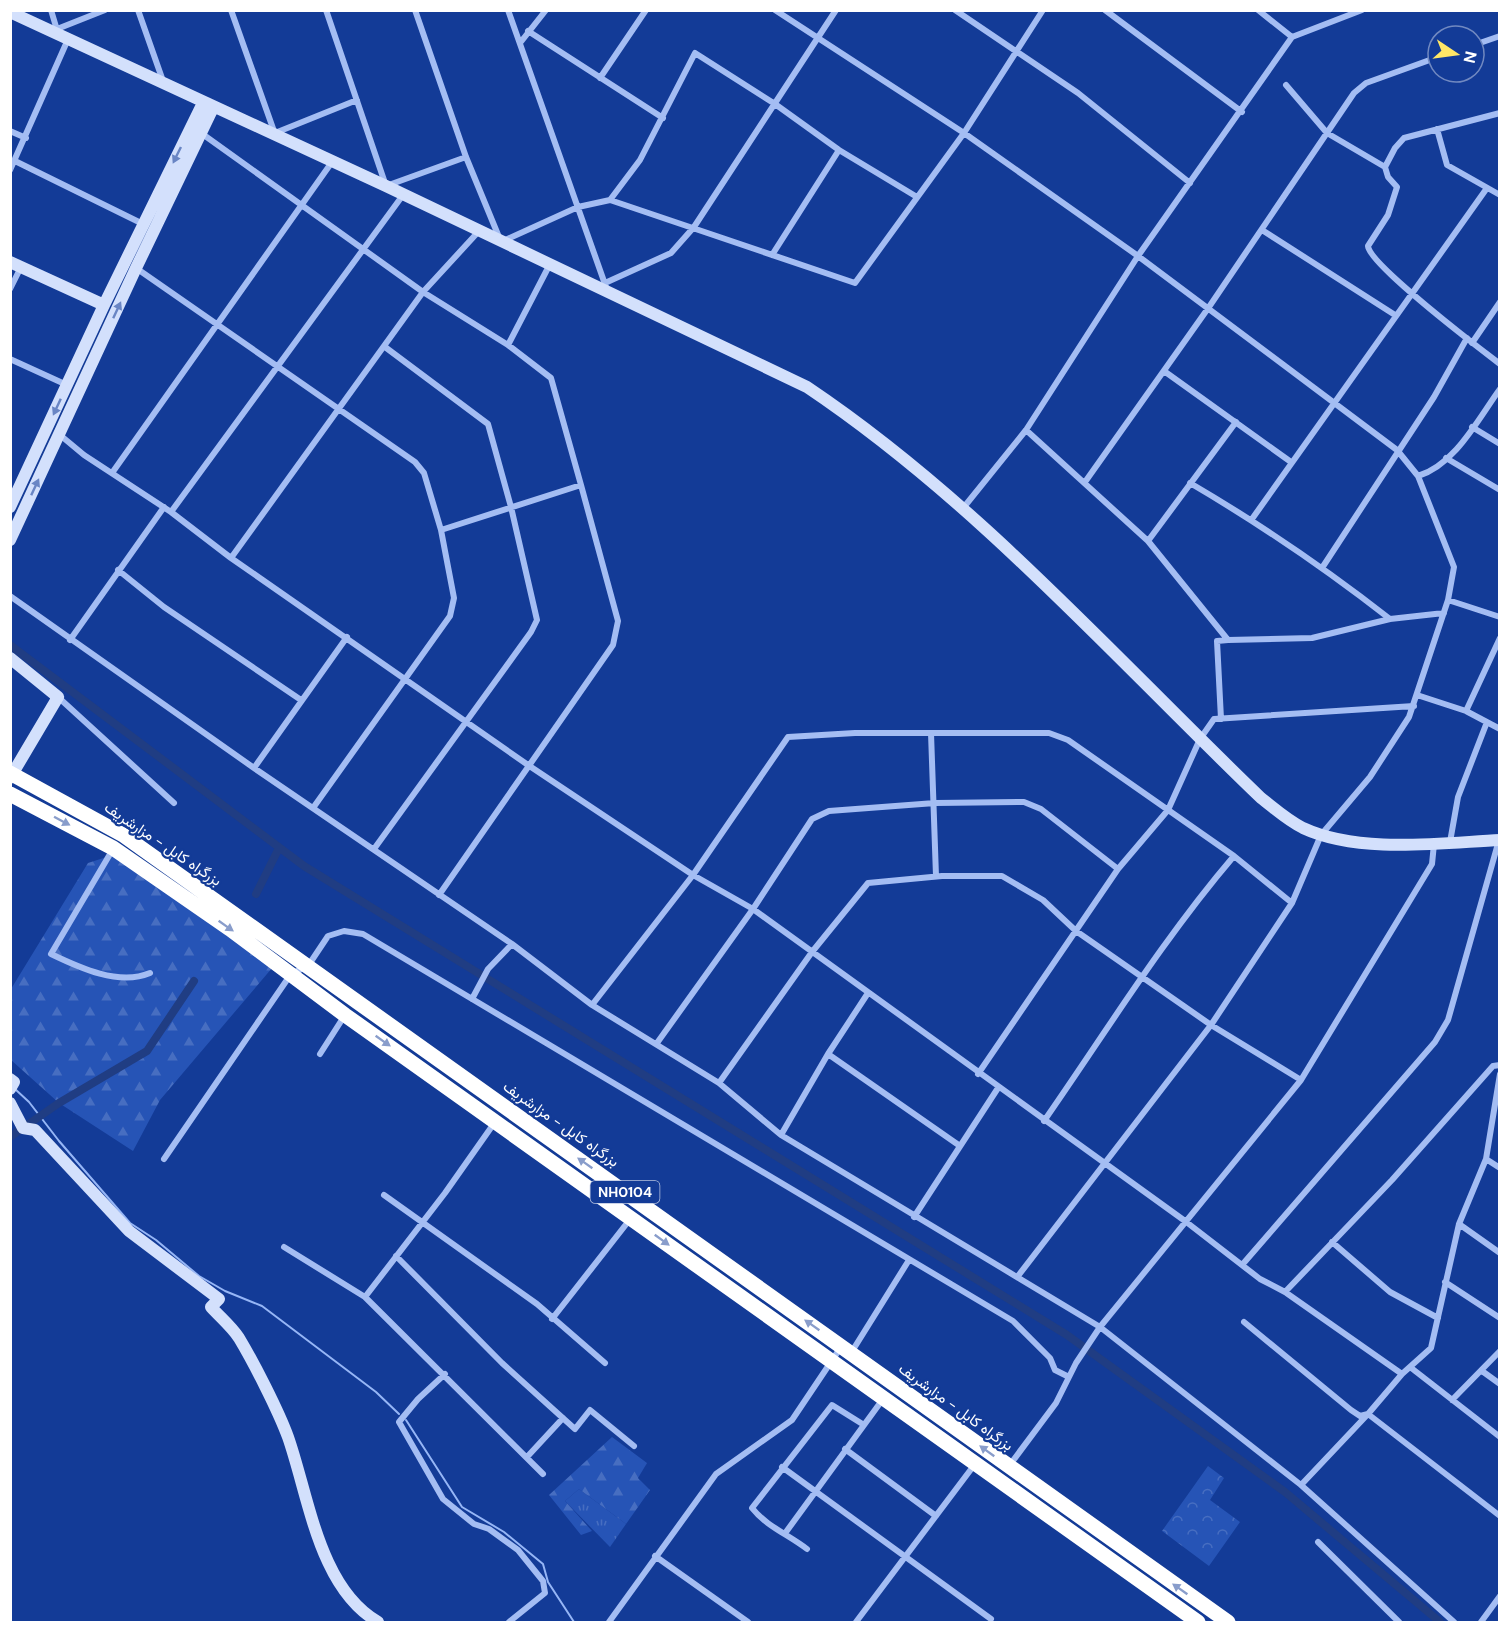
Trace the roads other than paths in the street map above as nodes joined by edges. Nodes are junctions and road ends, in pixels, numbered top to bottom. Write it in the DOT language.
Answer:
graph roads {
  1 [pos="51,10"];
  2 [pos="105,10"];
  3 [pos="138,10"];
  4 [pos="231,10"];
  5 [pos="326,10"];
  6 [pos="415,10"];
  7 [pos="508,10"];
  8 [pos="546,10"];
  9 [pos="646,10"];
  10 [pos="775,10"];
  11 [pos="836,10"];
  12 [pos="955,10"];
  13 [pos="1043,10"];
  14 [pos="1105,10"];
  15 [pos="1258,10"];
  16 [pos="1362,10"];
  17 [pos="10,12"];
  18 [pos="55,30"];
  19 [pos="528,31"];
  20 [pos="69,37"];
  21 [pos="1292,37"];
  22 [pos="818,38"];
  23 [pos="520,43"];
  24 [pos="1017,51"];
  25 [pos="1426,61"];
  26 [pos="600,78"];
  27 [pos="163,82"];
  28 [pos="1286,85"];
  29 [pos="357,100"];
  30 [pos="775,104"];
  31 [pos="208,105"];
  32 [pos="1242,112"];
  33 [pos="1500,113"];
  34 [pos="663,118"];
  35 [pos="1437,129"];
  36 [pos="10,131"];
  37 [pos="201,133"];
  38 [pos="964,133"];
  39 [pos="1327,133"];
  40 [pos="275,134"];
  41 [pos="26,138"];
  42 [pos="839,150"];
  43 [pos="466,157"];
  44 [pos="15,161"];
  45 [pos="332,162"];
  46 [pos="1385,167"];
  47 [pos="10,170"];
  48 [pos="1190,183"];
  49 [pos="386,186"];
  50 [pos="1487,188"];
  51 [pos="403,195"];
  52 [pos="1500,195"];
  53 [pos="917,197"];
  54 [pos="610,200"];
  55 [pos="302,204"];
  56 [pos="578,207"];
  57 [pos="143,224"];
  58 [pos="694,227"];
  59 [pos="1262,230"];
  60 [pos="479,231"];
  61 [pos="501,242"];
  62 [pos="365,249"];
  63 [pos="772,255"];
  64 [pos="1138,256"];
  65 [pos="16,264"];
  66 [pos="550,264"];
  67 [pos="136,268"];
  68 [pos="606,287"];
  69 [pos="10,289"];
  70 [pos="423,292"];
  71 [pos="1412,292"];
  72 [pos="1500,302"];
  73 [pos="104,305"];
  74 [pos="1209,307"];
  75 [pos="1395,315"];
  76 [pos="218,326"];
  77 [pos="1469,341"];
  78 [pos="508,345"];
  79 [pos="385,347"];
  80 [pos="10,359"];
  81 [pos="1500,364"];
  82 [pos="277,367"];
  83 [pos="1164,371"];
  84 [pos="67,385"];
  85 [pos="1500,389"];
  86 [pos="1335,403"];
  87 [pos="338,410"];
  88 [pos="1236,423"];
  89 [pos="1472,427"];
  90 [pos="1026,430"];
  91 [pos="59,434"];
  92 [pos="1500,444"];
  93 [pos="1397,450"];
  94 [pos="1446,458"];
  95 [pos="1291,462"];
  96 [pos="112,473"];
  97 [pos="1418,476"];
  98 [pos="1084,482"];
  99 [pos="1190,483"];
  100 [pos="581,485"];
  101 [pos="15,487"];
  102 [pos="1500,490"];
  103 [pos="10,507"];
  104 [pos="164,507"];
  105 [pos="511,507"];
  106 [pos="964,507"];
  107 [pos="171,513"];
  108 [pos="1252,519"];
  109 [pos="441,530"];
  110 [pos="10,540"];
  111 [pos="1148,541"];
  112 [pos="231,558"];
  113 [pos="1322,568"];
  114 [pos="118,570"];
  115 [pos="10,596"];
  116 [pos="1449,600"];
  117 [pos="1444,613"];
  118 [pos="1500,617"];
  119 [pos="1390,619"];
  120 [pos="347,637"];
  121 [pos="1500,638"];
  122 [pos="69,640"];
  123 [pos="1228,640"];
  124 [pos="10,658"];
  125 [pos="406,679"];
  126 [pos="1417,695"];
  127 [pos="58,697"];
  128 [pos="301,700"];
  129 [pos="1414,706"];
  130 [pos="1466,711"];
  131 [pos="1221,719"];
  132 [pos="467,721"];
  133 [pos="1487,722"];
  134 [pos="1500,729"];
  135 [pos="931,733"];
  136 [pos="1200,739"];
  137 [pos="528,765"];
  138 [pos="254,768"];
  139 [pos="11,775"];
  140 [pos="10,794"];
  141 [pos="174,803"];
  142 [pos="935,803"];
  143 [pos="313,808"];
  144 [pos="1168,810"];
  145 [pos="1321,835"];
  146 [pos="1499,840"];
  147 [pos="1450,842"];
  148 [pos="1434,843"];
  149 [pos="113,848"];
  150 [pos="374,849"];
  151 [pos="1234,856"];
  152 [pos="1118,869"];
  153 [pos="693,875"];
  154 [pos="936,876"];
  155 [pos="439,895"];
  156 [pos="1292,903"];
  157 [pos="753,909"];
  158 [pos="1076,931"];
  159 [pos="512,944"];
  160 [pos="812,952"];
  161 [pos="308,966"];
  162 [pos="150,973"];
  163 [pos="291,974"];
  164 [pos="1142,976"];
  165 [pos="868,993"];
  166 [pos="472,999"];
  167 [pos="592,1005"];
  168 [pos="345,1015"];
  169 [pos="1211,1025"];
  170 [pos="657,1043"];
  171 [pos="320,1054"];
  172 [pos="828,1054"];
  173 [pos="1500,1065"];
  174 [pos="978,1074"];
  175 [pos="1500,1074"];
  176 [pos="1301,1080"];
  177 [pos="719,1083"];
  178 [pos="1499,1085"];
  179 [pos="998,1088"];
  180 [pos="10,1103"];
  181 [pos="496,1121"];
  182 [pos="1044,1121"];
  183 [pos="781,1135"];
  184 [pos="960,1146"];
  185 [pos="164,1159"];
  186 [pos="1486,1159"];
  187 [pos="1104,1164"];
  188 [pos="1500,1168"];
  189 [pos="384,1195"];
  190 [pos="914,1217"];
  191 [pos="632,1218"];
  192 [pos="1185,1221"];
  193 [pos="421,1224"];
  194 [pos="1459,1224"];
  195 [pos="1332,1242"];
  196 [pos="284,1248"];
  197 [pos="1500,1253"];
  198 [pos="396,1256"];
  199 [pos="909,1260"];
  200 [pos="1242,1265"];
  201 [pos="1018,1276"];
  202 [pos="1445,1282"];
  203 [pos="1285,1292"];
  204 [pos="365,1297"];
  205 [pos="1437,1318"];
  206 [pos="1500,1318"];
  207 [pos="552,1319"];
  208 [pos="1244,1322"];
  209 [pos="1100,1327"];
  210 [pos="847,1350"];
  211 [pos="1500,1351"];
  212 [pos="832,1360"];
  213 [pos="605,1364"];
  214 [pos="1410,1367"];
  215 [pos="1482,1371"];
  216 [pos="445,1374"];
  217 [pos="1402,1374"];
  218 [pos="1069,1377"];
  219 [pos="1500,1384"];
  220 [pos="884,1399"];
  221 [pos="1452,1400"];
  222 [pos="1368,1414"];
  223 [pos="563,1418"];
  224 [pos="864,1425"];
  225 [pos="1500,1437"];
  226 [pos="634,1446"];
  227 [pos="845,1449"];
  228 [pos="527,1457"];
  229 [pos="976,1464"];
  230 [pos="782,1467"];
  231 [pos="1009,1467"];
  232 [pos="543,1474"];
  233 [pos="1301,1485"];
  234 [pos="815,1492"];
  235 [pos="936,1516"];
  236 [pos="1500,1516"];
  237 [pos="786,1532"];
  238 [pos="1318,1542"];
  239 [pos="807,1549"];
  240 [pos="655,1556"];
  241 [pos="907,1556"];
  242 [pos="1500,1596"];
  243 [pos="1493,1605"];
  244 [pos="1500,1610"];
  245 [pos="991,1618"];
  246 [pos="378,1623"];
  247 [pos="509,1623"];
  248 [pos="609,1623"];
  249 [pos="748,1623"];
  250 [pos="856,1623"];
  251 [pos="1198,1623"];
  252 [pos="1228,1623"];
  253 [pos="1399,1623"];
  254 [pos="1454,1623"];
  255 [pos="1480,1623"];
  1 -- 18 [label="street"];
  2 -- 18 [label="street"];
  3 -- 27 [label="street"];
  4 -- 40 [label="street"];
  5 -- 29 [label="street"];
  6 -- 43 [label="street"];
  7 -- 23 [label="street"];
  8 -- 19 [label="street"];
  9 -- 26 [label="street"];
  10 -- 22 [label="street"];
  11 -- 22 [label="street"];
  12 -- 24 [label="street"];
  13 -- 24 [label="street"];
  14 -- 32 [label="street"];
  15 -- 21 [label="street"];
  16 -- 21 [label="street"];
  17 -- 18 [label="street"];
  18 -- 20 [label="street"];
  19 -- 23 [label="street"];
  19 -- 26 [label="street"];
  20 -- 27 [label="street"];
  20 -- 41 [label="street"];
  21 -- 32 [label="street"];
  22 -- 30 [label="street"];
  22 -- 38 [label="street"];
  23 -- 56 [label="street"];
  24 -- 38 [label="street"];
  24 -- 48 [label="street"];
  25 -- 39 [label="street"];
  26 -- 34 [label="street"];
  27 -- 31 [label="street"];
  28 -- 39 [label="street"];
  29 -- 40 [label="street"];
  29 -- 49 [label="street"];
  30 -- 34 [label="street"];
  30 -- 42 [label="street"];
  30 -- 58 [label="street"];
  31 -- 37 [label="street"];
  31 -- 40 [label="street"];
  31 -- 57 [label="street, one-way"];
  32 -- 48 [label="street"];
  33 -- 35 [label="street"];
  34 -- 54 [label="street"];
  35 -- 46 [label="street"];
  35 -- 50 [label="street"];
  36 -- 41 [label="street"];
  37 -- 55 [label="street"];
  37 -- 67 [label="street"];
  38 -- 53 [label="street"];
  38 -- 64 [label="street"];
  39 -- 46 [label="street"];
  39 -- 59 [label="street"];
  40 -- 45 [label="street"];
  41 -- 44 [label="street"];
  42 -- 53 [label="street"];
  42 -- 63 [label="street"];
  43 -- 49 [label="street"];
  43 -- 61 [label="street"];
  44 -- 47 [label="street"];
  44 -- 57 [label="street"];
  45 -- 49 [label="street"];
  45 -- 55 [label="street"];
  46 -- 71 [label="street"];
  48 -- 64 [label="street"];
  49 -- 51 [label="street"];
  50 -- 52 [label="street"];
  50 -- 71 [label="street"];
  51 -- 60 [label="street"];
  51 -- 62 [label="street"];
  53 -- 63 [label="street"];
  54 -- 56 [label="street"];
  54 -- 58 [label="street"];
  55 -- 62 [label="street"];
  55 -- 76 [label="street"];
  56 -- 61 [label="street"];
  56 -- 68 [label="street"];
  57 -- 73 [label="street"];
  58 -- 63 [label="street"];
  58 -- 68 [label="street"];
  59 -- 74 [label="street"];
  59 -- 75 [label="street"];
  60 -- 61 [label="street"];
  60 -- 70 [label="street"];
  61 -- 66 [label="street"];
  62 -- 70 [label="street"];
  62 -- 82 [label="street"];
  64 -- 74 [label="street"];
  64 -- 90 [label="street"];
  65 -- 69 [label="street"];
  65 -- 73 [label="street"];
  66 -- 68 [label="street"];
  66 -- 78 [label="street"];
  67 -- 76 [label="street"];
  91 -- 67 [label="street, one-way"];
  68 -- 106 [label="street"];
  70 -- 78 [label="street"];
  70 -- 79 [label="street"];
  71 -- 75 [label="street"];
  71 -- 77 [label="street"];
  72 -- 77 [label="street"];
  73 -- 84 [label="street"];
  74 -- 83 [label="street"];
  74 -- 86 [label="street"];
  75 -- 86 [label="street"];
  76 -- 82 [label="street"];
  76 -- 96 [label="street"];
  77 -- 81 [label="street"];
  77 -- 93 [label="street"];
  78 -- 100 [label="street"];
  79 -- 87 [label="street"];
  79 -- 105 [label="street"];
  80 -- 84 [label="street"];
  82 -- 87 [label="street"];
  82 -- 107 [label="street"];
  83 -- 88 [label="street"];
  83 -- 98 [label="street"];
  84 -- 101 [label="street, one-way"];
  85 -- 89 [label="street"];
  86 -- 93 [label="street"];
  86 -- 95 [label="street"];
  87 -- 109 [label="street"];
  87 -- 112 [label="street"];
  88 -- 95 [label="street"];
  88 -- 99 [label="street"];
  89 -- 92 [label="street"];
  89 -- 94 [label="street"];
  90 -- 98 [label="street"];
  90 -- 106 [label="street"];
  91 -- 96 [label="street"];
  110 -- 91 [label="street, one-way"];
  93 -- 97 [label="street"];
  93 -- 113 [label="street"];
  94 -- 97 [label="street"];
  94 -- 102 [label="street"];
  95 -- 108 [label="street"];
  96 -- 104 [label="street"];
  97 -- 116 [label="street"];
  98 -- 111 [label="street"];
  99 -- 108 [label="street"];
  99 -- 111 [label="street"];
  100 -- 105 [label="street"];
  100 -- 137 [label="street"];
  101 -- 103 [label="street"];
  104 -- 107 [label="street"];
  104 -- 114 [label="street"];
  105 -- 109 [label="street"];
  105 -- 132 [label="street"];
  106 -- 136 [label="street"];
  107 -- 112 [label="street"];
  108 -- 113 [label="street"];
  109 -- 125 [label="street"];
  111 -- 123 [label="street"];
  112 -- 120 [label="street"];
  113 -- 119 [label="street"];
  114 -- 122 [label="street"];
  114 -- 128 [label="street"];
  115 -- 122 [label="street"];
  116 -- 117 [label="street"];
  116 -- 118 [label="street"];
  117 -- 119 [label="street"];
  117 -- 126 [label="street"];
  119 -- 123 [label="street"];
  120 -- 125 [label="street"];
  120 -- 128 [label="street"];
  121 -- 130 [label="street"];
  122 -- 138 [label="street"];
  123 -- 131 [label="street"];
  124 -- 127 [label="street"];
  125 -- 132 [label="street"];
  125 -- 143 [label="street"];
  126 -- 129 [label="street"];
  126 -- 130 [label="street"];
  127 -- 139 [label="street"];
  127 -- 141 [label="street"];
  128 -- 138 [label="street"];
  129 -- 131 [label="street"];
  129 -- 145 [label="street"];
  130 -- 133 [label="street"];
  131 -- 136 [label="street"];
  132 -- 137 [label="street"];
  132 -- 150 [label="street"];
  133 -- 134 [label="street"];
  133 -- 147 [label="street"];
  135 -- 142 [label="street"];
  135 -- 144 [label="street"];
  135 -- 153 [label="street"];
  136 -- 144 [label="street"];
  136 -- 145 [label="street"];
  137 -- 153 [label="street"];
  137 -- 155 [label="street"];
  138 -- 143 [label="street"];
  139 -- 161 [label="highway, بزرگراه کابل - مزارشریف / NH0104"];
  140 -- 149 [label="highway, بزرگراه کابل - مزارشریف / NH0104, one-way"];
  142 -- 152 [label="street"];
  142 -- 154 [label="street"];
  142 -- 157 [label="street"];
  143 -- 150 [label="street"];
  144 -- 151 [label="street"];
  144 -- 152 [label="street"];
  145 -- 148 [label="street"];
  145 -- 156 [label="street"];
  146 -- 147 [label="street"];
  146 -- 200 [label="street"];
  147 -- 148 [label="street"];
  148 -- 176 [label="street"];
  149 -- 162 [label="street"];
  149 -- 163 [label="highway, بزرگراه کابل - مزارشریف / NH0104, one-way"];
  150 -- 155 [label="street"];
  151 -- 156 [label="street"];
  151 -- 164 [label="street"];
  152 -- 158 [label="street"];
  153 -- 157 [label="street"];
  153 -- 167 [label="street"];
  154 -- 158 [label="street"];
  154 -- 160 [label="street"];
  155 -- 159 [label="street"];
  156 -- 169 [label="street"];
  157 -- 160 [label="street"];
  157 -- 170 [label="street"];
  158 -- 164 [label="street"];
  158 -- 174 [label="street"];
  159 -- 166 [label="street"];
  159 -- 167 [label="street"];
  160 -- 165 [label="street"];
  160 -- 177 [label="street"];
  161 -- 163 [label="street"];
  161 -- 166 [label="street"];
  210 -- 161 [label="highway, بزرگراه کابل - مزارشریف / NH0104, one-way"];
  163 -- 168 [label="highway, بزرگراه کابل - مزارشریف / NH0104"];
  163 -- 185 [label="street"];
  164 -- 169 [label="street"];
  164 -- 182 [label="street"];
  165 -- 172 [label="street"];
  165 -- 174 [label="street"];
  166 -- 199 [label="street"];
  167 -- 170 [label="street"];
  168 -- 171 [label="street"];
  168 -- 181 [label="highway, بزرگراه کابل - مزارشریف / NH0104, one-way"];
  169 -- 176 [label="street"];
  169 -- 187 [label="street"];
  170 -- 177 [label="street"];
  172 -- 183 [label="street"];
  172 -- 184 [label="street"];
  173 -- 195 [label="street"];
  174 -- 179 [label="street"];
  175 -- 178 [label="street"];
  176 -- 192 [label="street"];
  177 -- 183 [label="street"];
  178 -- 186 [label="street"];
  179 -- 182 [label="street"];
  179 -- 184 [label="street"];
  180 -- 246 [label="street"];
  181 -- 191 [label="highway, بزرگراه کابل - مزارشریف / NH0104"];
  181 -- 193 [label="street"];
  182 -- 187 [label="street"];
  183 -- 190 [label="street"];
  184 -- 190 [label="street"];
  186 -- 188 [label="street"];
  186 -- 194 [label="street"];
  187 -- 192 [label="street"];
  187 -- 201 [label="street"];
  189 -- 193 [label="street"];
  190 -- 201 [label="street"];
  191 -- 207 [label="street"];
  191 -- 212 [label="highway, بزرگراه کابل - مزارشریف / NH0104, one-way"];
  192 -- 200 [label="street"];
  192 -- 209 [label="street"];
  193 -- 198 [label="street"];
  193 -- 207 [label="street"];
  194 -- 197 [label="street"];
  194 -- 202 [label="street"];
  195 -- 203 [label="street"];
  195 -- 205 [label="street"];
  196 -- 204 [label="street"];
  198 -- 204 [label="street"];
  198 -- 223 [label="street"];
  199 -- 210 [label="street"];
  199 -- 218 [label="street"];
  200 -- 203 [label="street"];
  201 -- 209 [label="street"];
  202 -- 205 [label="street"];
  202 -- 206 [label="street"];
  203 -- 217 [label="street"];
  204 -- 216 [label="street"];
  205 -- 214 [label="street"];
  207 -- 213 [label="street"];
  208 -- 222 [label="street"];
  209 -- 218 [label="street"];
  209 -- 233 [label="street"];
  210 -- 212 [label="street"];
  231 -- 210 [label="highway, بزرگراه کابل - مزارشریف / NH0104, one-way"];
  211 -- 215 [label="street"];
  212 -- 220 [label="highway, بزرگراه کابل - مزارشریف / NH0104"];
  212 -- 240 [label="street"];
  214 -- 217 [label="street"];
  214 -- 221 [label="street"];
  215 -- 219 [label="street"];
  215 -- 221 [label="street"];
  216 -- 228 [label="street"];
  216 -- 247 [label="street"];
  217 -- 222 [label="street"];
  218 -- 231 [label="street"];
  220 -- 224 [label="street"];
  220 -- 229 [label="highway, بزرگراه کابل - مزارشریف / NH0104"];
  221 -- 225 [label="street"];
  222 -- 233 [label="street"];
  222 -- 236 [label="street"];
  223 -- 226 [label="street"];
  223 -- 228 [label="street"];
  224 -- 227 [label="street"];
  224 -- 230 [label="street"];
  227 -- 234 [label="street"];
  227 -- 235 [label="street"];
  228 -- 232 [label="street"];
  229 -- 235 [label="street"];
  229 -- 251 [label="highway, بزرگراه کابل - مزارشریف / NH0104"];
  230 -- 234 [label="street"];
  230 -- 237 [label="street"];
  252 -- 231 [label="highway, بزرگراه کابل - مزارشریف / NH0104, one-way"];
  233 -- 254 [label="street"];
  234 -- 237 [label="street"];
  234 -- 241 [label="street"];
  235 -- 241 [label="street"];
  237 -- 239 [label="street"];
  238 -- 253 [label="street"];
  240 -- 248 [label="street"];
  240 -- 249 [label="street"];
  241 -- 245 [label="street"];
  241 -- 250 [label="street"];
  242 -- 243 [label="street"];
  243 -- 244 [label="street"];
  243 -- 255 [label="street"];
}
